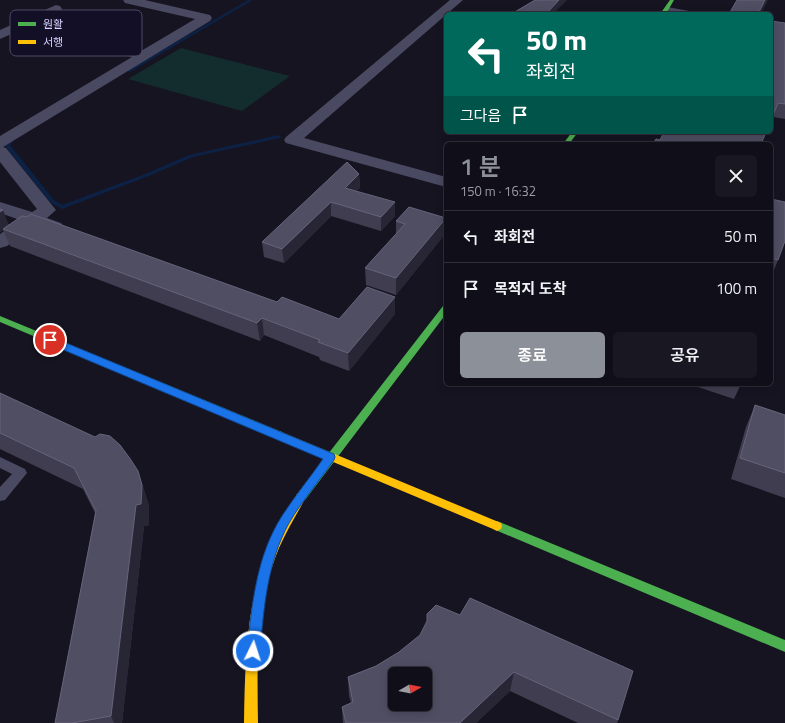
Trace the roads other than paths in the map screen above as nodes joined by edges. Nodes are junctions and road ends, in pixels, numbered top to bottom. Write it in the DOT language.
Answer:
graph roads {
  1 [pos="129,0"];
  2 [pos="457,0"];
  3 [pos="672,0"];
  4 [pos="665,11"];
  5 [pos="675,12"];
  6 [pos="10,30"];
  7 [pos="0,35"];
  8 [pos="143,56"];
  9 [pos="0,143"];
  10 [pos="0,150"];
  11 [pos="444,181"];
  12 [pos="0,207"];
  13 [pos="33,219"];
  14 [pos="70,232"];
  15 [pos="0,242"];
  16 [pos="444,311"];
  17 [pos="0,319"];
  18 [pos="330,457"];
  19 [pos="0,462"];
  20 [pos="0,496"];
  21 [pos="785,646"];
  22 [pos="251,723"];
  1 -- 8 [label="street"];
  2 -- 11 [label="street"];
  3 -- 4 [label="main road"];
  4 -- 5 [label="lane"];
  6 -- 7 [label="street"];
  8 -- 9 [label="street"];
  10 -- 13 [label="street"];
  12 -- 13 [label="street"];
  13 -- 14 [label="street"];
  13 -- 15 [label="street"];
  16 -- 18 [label="main road"];
  17 -- 18 [label="main road"];
  18 -- 21 [label="main road"];
  18 -- 22 [label="main road"];
  19 -- 20 [label="lane"];
}
